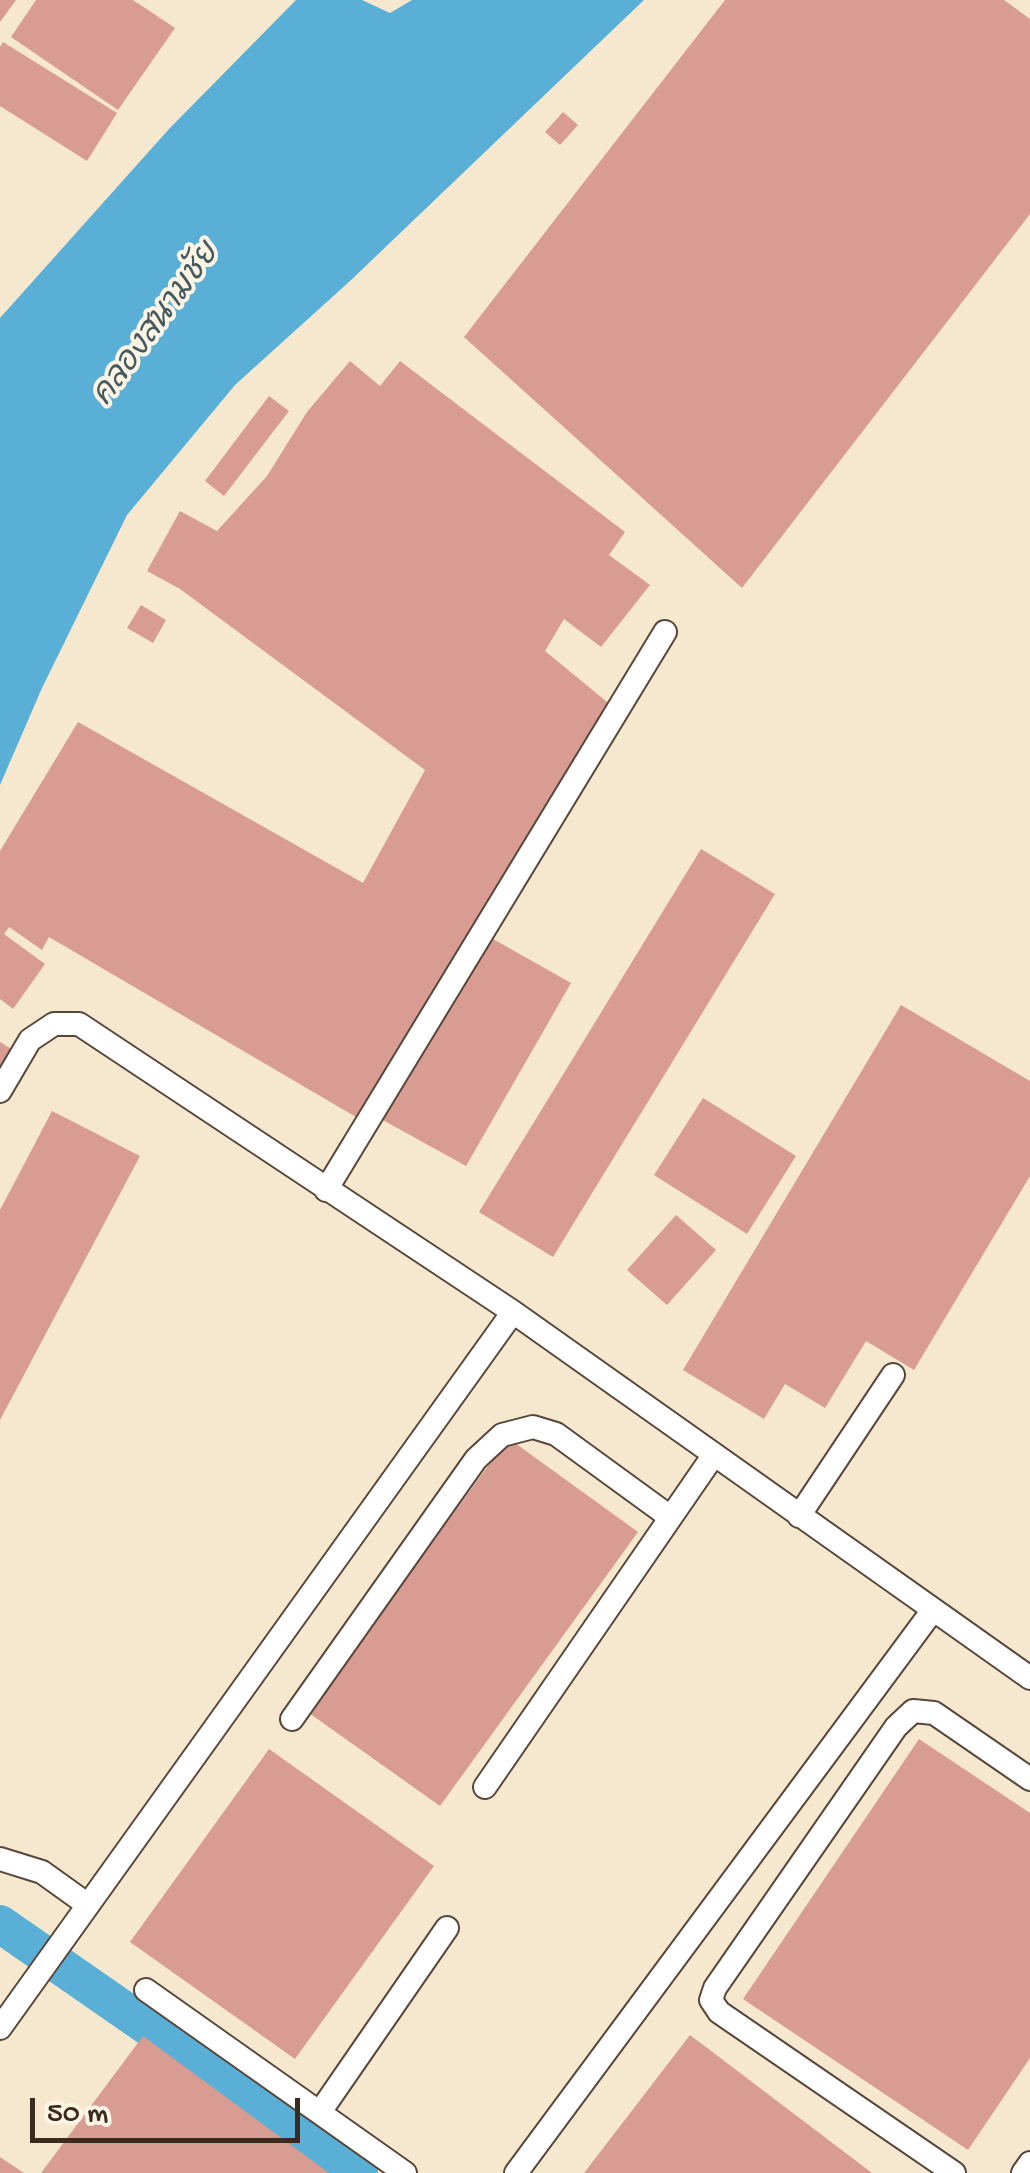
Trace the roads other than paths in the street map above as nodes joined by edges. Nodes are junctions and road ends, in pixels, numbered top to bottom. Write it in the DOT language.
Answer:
graph roads {
  1 [pos="665,632"];
  2 [pos="0,1091"];
  3 [pos="326,1190"];
  4 [pos="513,1312"];
  5 [pos="893,1375"];
  6 [pos="713,1456"];
  7 [pos="800,1516"];
  8 [pos="670,1517"];
  9 [pos="933,1610"];
  10 [pos="1030,1678"];
  11 [pos="292,1720"];
  12 [pos="1030,1779"];
  13 [pos="485,1787"];
  14 [pos="0,1859"];
  15 [pos="88,1905"];
  16 [pos="447,1928"];
  17 [pos="146,1990"];
  18 [pos="0,2028"];
  19 [pos="320,2112"];
  20 [pos="1030,2163"];
  21 [pos="405,2173"];
  22 [pos="516,2173"];
  23 [pos="954,2173"];
  24 [pos="1023,2173"];
  1 -- 3 [label="lane"];
  2 -- 3 [label="lane"];
  3 -- 4 [label="lane"];
  4 -- 6 [label="lane"];
  4 -- 15 [label="lane"];
  5 -- 7 [label="lane"];
  6 -- 7 [label="lane"];
  6 -- 8 [label="lane"];
  7 -- 9 [label="lane"];
  8 -- 11 [label="lane"];
  8 -- 13 [label="lane"];
  9 -- 10 [label="lane"];
  9 -- 22 [label="lane"];
  12 -- 23 [label="lane"];
  14 -- 15 [label="lane"];
  15 -- 18 [label="lane"];
  16 -- 19 [label="lane"];
  17 -- 19 [label="lane"];
  19 -- 21 [label="lane"];
  20 -- 24 [label="lane"];
}
